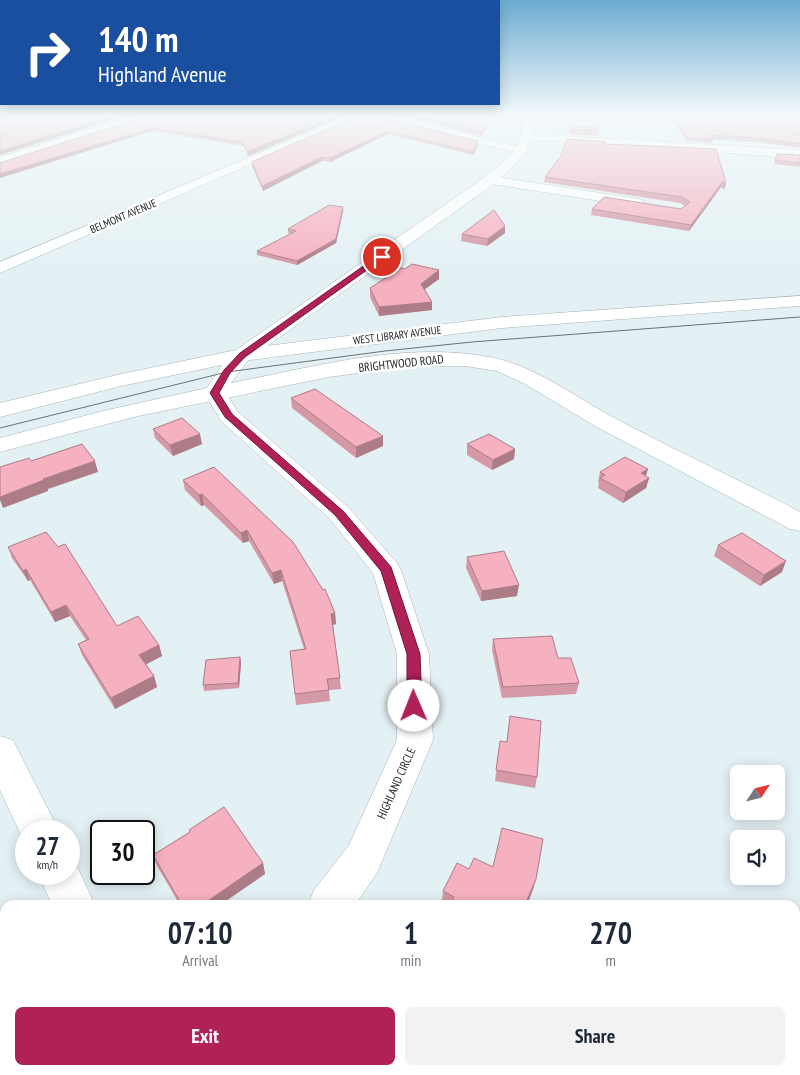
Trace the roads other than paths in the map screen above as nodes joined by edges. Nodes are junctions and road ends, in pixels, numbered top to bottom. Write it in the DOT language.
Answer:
graph roads {
  1 [pos="239,166"];
  2 [pos="504,166"];
  3 [pos="490,180"];
  4 [pos="652,205"];
  5 [pos="0,268"];
  6 [pos="800,301"];
  7 [pos="242,355"];
  8 [pos="215,393"];
  9 [pos="0,410"];
  10 [pos="0,445"];
  11 [pos="800,523"];
  12 [pos="0,751"];
  13 [pos="34,820"];
  14 [pos="64,885"];
  15 [pos="72,900"];
  16 [pos="333,900"];
  1 -- 5 [label="street, BELMONT AVENUE"];
  2 -- 3 [label="street"];
  3 -- 4 [label="street"];
  3 -- 7 [label="street"];
  6 -- 7 [label="street, WEST LIBRARY AVENUE"];
  7 -- 8 [label="street"];
  7 -- 9 [label="street, WEST LIBRARY AVENUE"];
  8 -- 10 [label="street, BRIGHTWOOD ROAD"];
  8 -- 11 [label="street, BRIGHTWOOD ROAD"];
  8 -- 16 [label="street, HIGHLAND CIRCLE"];
  12 -- 13 [label="street"];
  14 -- 15 [label="street"];
}
